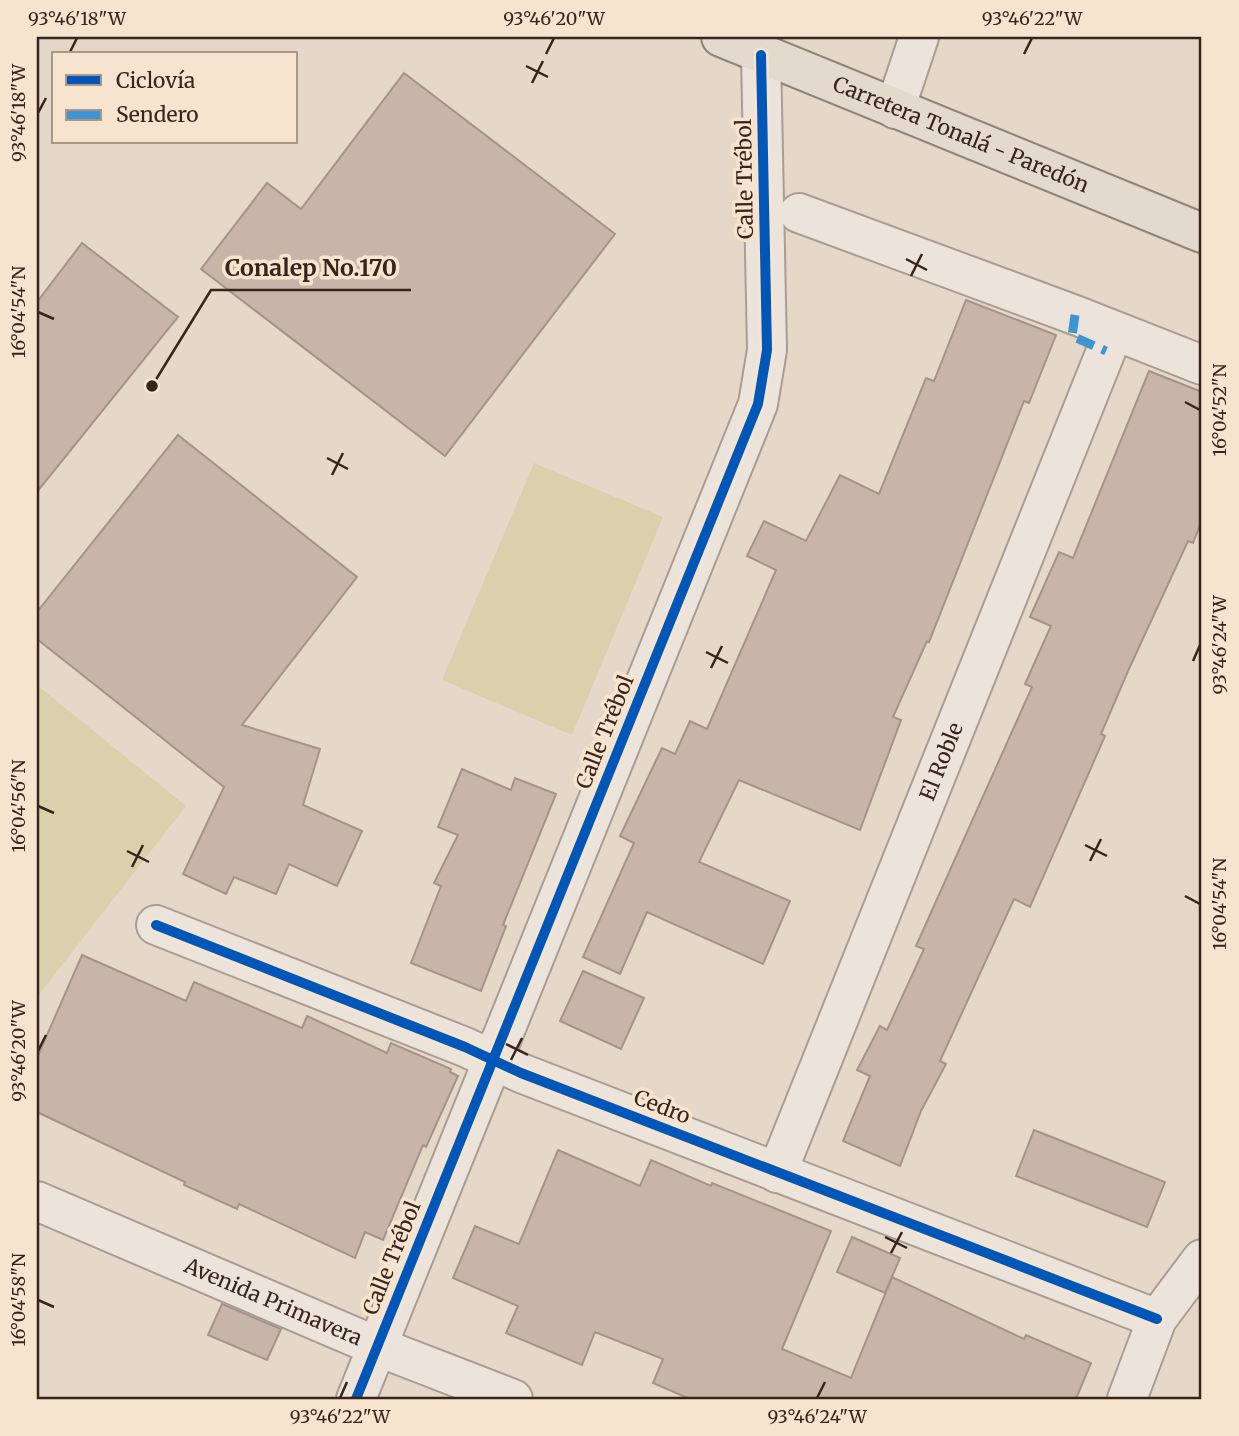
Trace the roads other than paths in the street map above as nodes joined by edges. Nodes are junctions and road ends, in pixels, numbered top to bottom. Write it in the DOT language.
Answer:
graph roads {
  1 [pos="721,37"];
  2 [pos="919,37"];
  3 [pos="761,55"];
  4 [pos="895,109"];
  5 [pos="799,213"];
  6 [pos="1202,233"];
  7 [pos="1106,351"];
  8 [pos="1202,365"];
  9 [pos="156,925"];
  10 [pos="493,1061"];
  11 [pos="777,1172"];
  12 [pos="37,1202"];
  13 [pos="1202,1259"];
  14 [pos="1157,1319"];
  15 [pos="376,1346"];
  16 [pos="356,1399"];
  17 [pos="513,1399"];
  18 [pos="1127,1399"];
  1 -- 3 [label="main road, Carretera Tonalá - Paredón"];
  2 -- 4 [label="street"];
  3 -- 4 [label="main road, Carretera Tonalá - Paredón"];
  3 -- 10 [label="street, Calle Trébol"];
  4 -- 6 [label="main road, Carretera Tonalá - Paredón"];
  5 -- 8 [label="street"];
  7 -- 11 [label="street, El Roble"];
  9 -- 10 [label="street, Cedro"];
  10 -- 11 [label="street, Cedro"];
  10 -- 15 [label="street, Calle Trébol"];
  11 -- 14 [label="street, Cedro"];
  12 -- 15 [label="street, Avenida Primavera"];
  13 -- 14 [label="street"];
  14 -- 18 [label="street"];
  15 -- 16 [label="street, Calle Trébol"];
  15 -- 17 [label="street, Avenida Primavera"];
}
